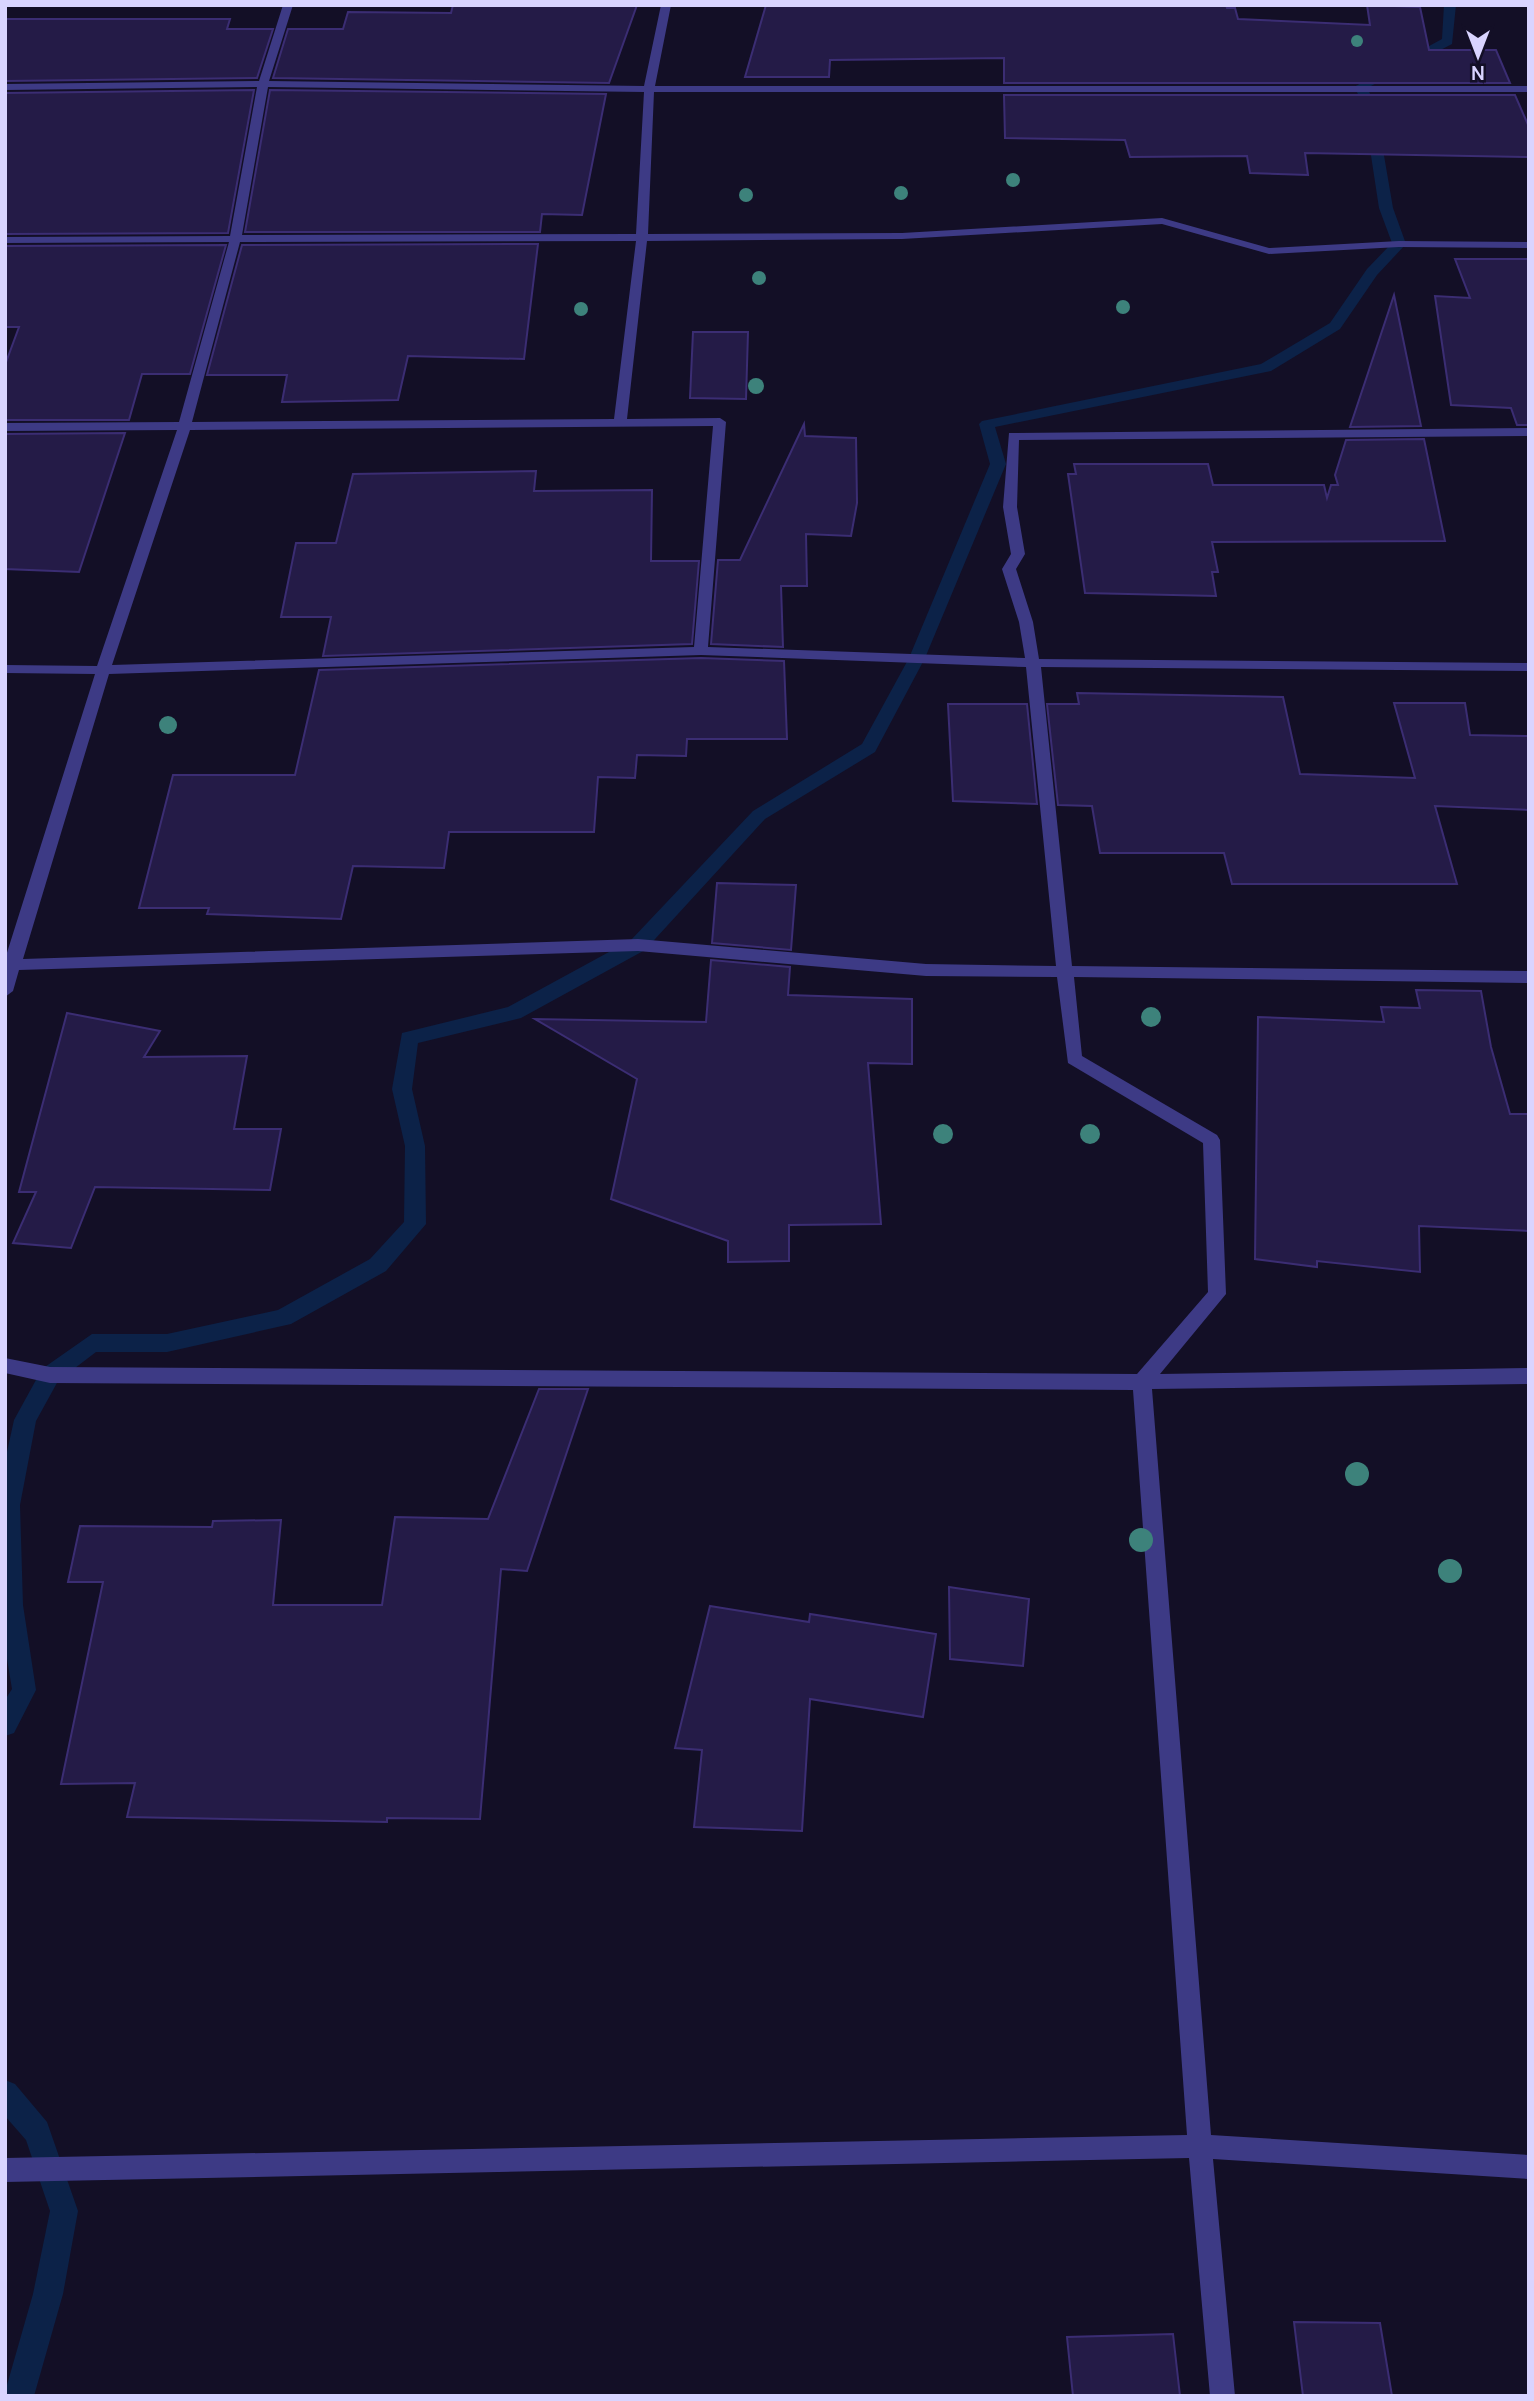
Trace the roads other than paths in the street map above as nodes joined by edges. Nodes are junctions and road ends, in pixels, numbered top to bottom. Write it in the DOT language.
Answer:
graph roads {
  1 [pos="288,5"];
  2 [pos="666,5"];
  3 [pos="263,85"];
  4 [pos="5,87"];
  5 [pos="649,89"];
  6 [pos="1529,89"];
  7 [pos="642,238"];
  8 [pos="5,240"];
  9 [pos="235,241"];
  10 [pos="1529,245"];
  11 [pos="620,422"];
  12 [pos="185,424"];
  13 [pos="5,427"];
  14 [pos="1529,432"];
  15 [pos="701,651"];
  16 [pos="1033,663"];
  17 [pos="1529,667"];
  18 [pos="5,669"];
  19 [pos="103,670"];
  20 [pos="9,965"];
  21 [pos="1063,970"];
  22 [pos="1529,977"];
  23 [pos="5,991"];
  24 [pos="5,1365"];
  25 [pos="1529,1376"];
  26 [pos="1142,1382"];
  27 [pos="1200,2146"];
  28 [pos="1529,2167"];
  29 [pos="5,2170"];
  30 [pos="1223,2396"];
  1 -- 3 [label="street"];
  2 -- 5 [label="street"];
  3 -- 4 [label="street"];
  3 -- 5 [label="street"];
  3 -- 9 [label="street"];
  5 -- 6 [label="street"];
  5 -- 7 [label="street"];
  7 -- 9 [label="street"];
  7 -- 10 [label="street"];
  7 -- 11 [label="street"];
  8 -- 9 [label="street"];
  9 -- 12 [label="street"];
  11 -- 12 [label="street"];
  11 -- 15 [label="street"];
  12 -- 13 [label="street"];
  12 -- 19 [label="street"];
  14 -- 16 [label="street"];
  15 -- 16 [label="street"];
  15 -- 19 [label="street"];
  16 -- 17 [label="street"];
  16 -- 21 [label="street"];
  18 -- 19 [label="street"];
  19 -- 20 [label="street"];
  20 -- 21 [label="street"];
  20 -- 23 [label="street"];
  21 -- 22 [label="street"];
  21 -- 26 [label="street"];
  24 -- 26 [label="street"];
  25 -- 26 [label="street"];
  26 -- 27 [label="street"];
  27 -- 28 [label="street"];
  27 -- 29 [label="street"];
  27 -- 30 [label="street"];
}
